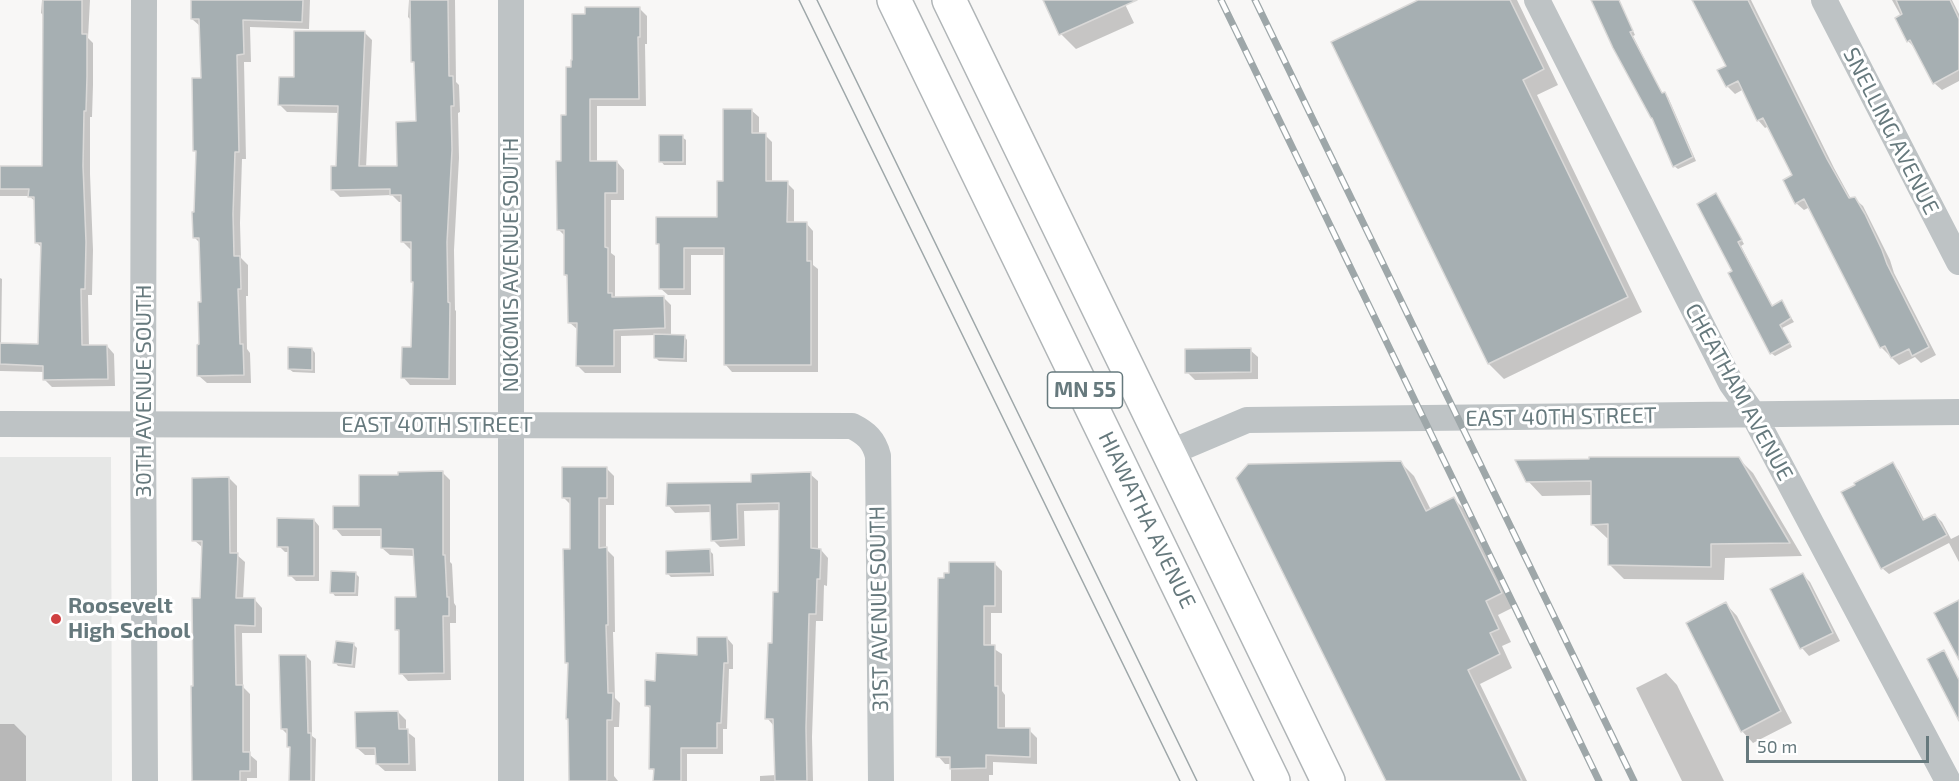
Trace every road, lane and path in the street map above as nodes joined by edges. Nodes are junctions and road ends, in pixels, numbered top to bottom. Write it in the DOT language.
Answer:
graph roads {
  1 [pos="144,0"];
  2 [pos="511,0"];
  3 [pos="894,0"];
  4 [pos="950,0"];
  5 [pos="1537,0"];
  6 [pos="1824,0"];
  7 [pos="1959,262"];
  8 [pos="1959,412"];
  9 [pos="1753,414"];
  10 [pos="0,424"];
  11 [pos="143,424"];
  12 [pos="511,424"];
  13 [pos="871,438"];
  14 [pos="1169,453"];
  15 [pos="145,781"];
  16 [pos="511,781"];
  17 [pos="881,781"];
  18 [pos="1273,781"];
  19 [pos="1328,781"];
  20 [pos="1948,781"];
  1 -- 11 [label="street, 30TH AVENUE SOUTH"];
  2 -- 12 [label="street, NOKOMIS AVENUE SOUTH"];
  3 -- 18 [label="highway, HIAWATHA AVENUE / MN 55"];
  4 -- 14 [label="highway, MN 55"];
  5 -- 9 [label="street, CHEATHAM AVENUE"];
  6 -- 7 [label="street, SNELLING AVENUE"];
  8 -- 9 [label="street, EAST 40TH STREET"];
  9 -- 14 [label="street, EAST 40TH STREET"];
  9 -- 20 [label="street, CHEATHAM AVENUE"];
  10 -- 11 [label="street, EAST 40TH STREET"];
  11 -- 12 [label="street, EAST 40TH STREET"];
  11 -- 15 [label="street, 30TH AVENUE SOUTH"];
  12 -- 13 [label="street, EAST 40TH STREET"];
  12 -- 16 [label="street, NOKOMIS AVENUE SOUTH"];
  13 -- 17 [label="street, 31ST AVENUE SOUTH"];
  14 -- 19 [label="highway, MN 55"];
}
